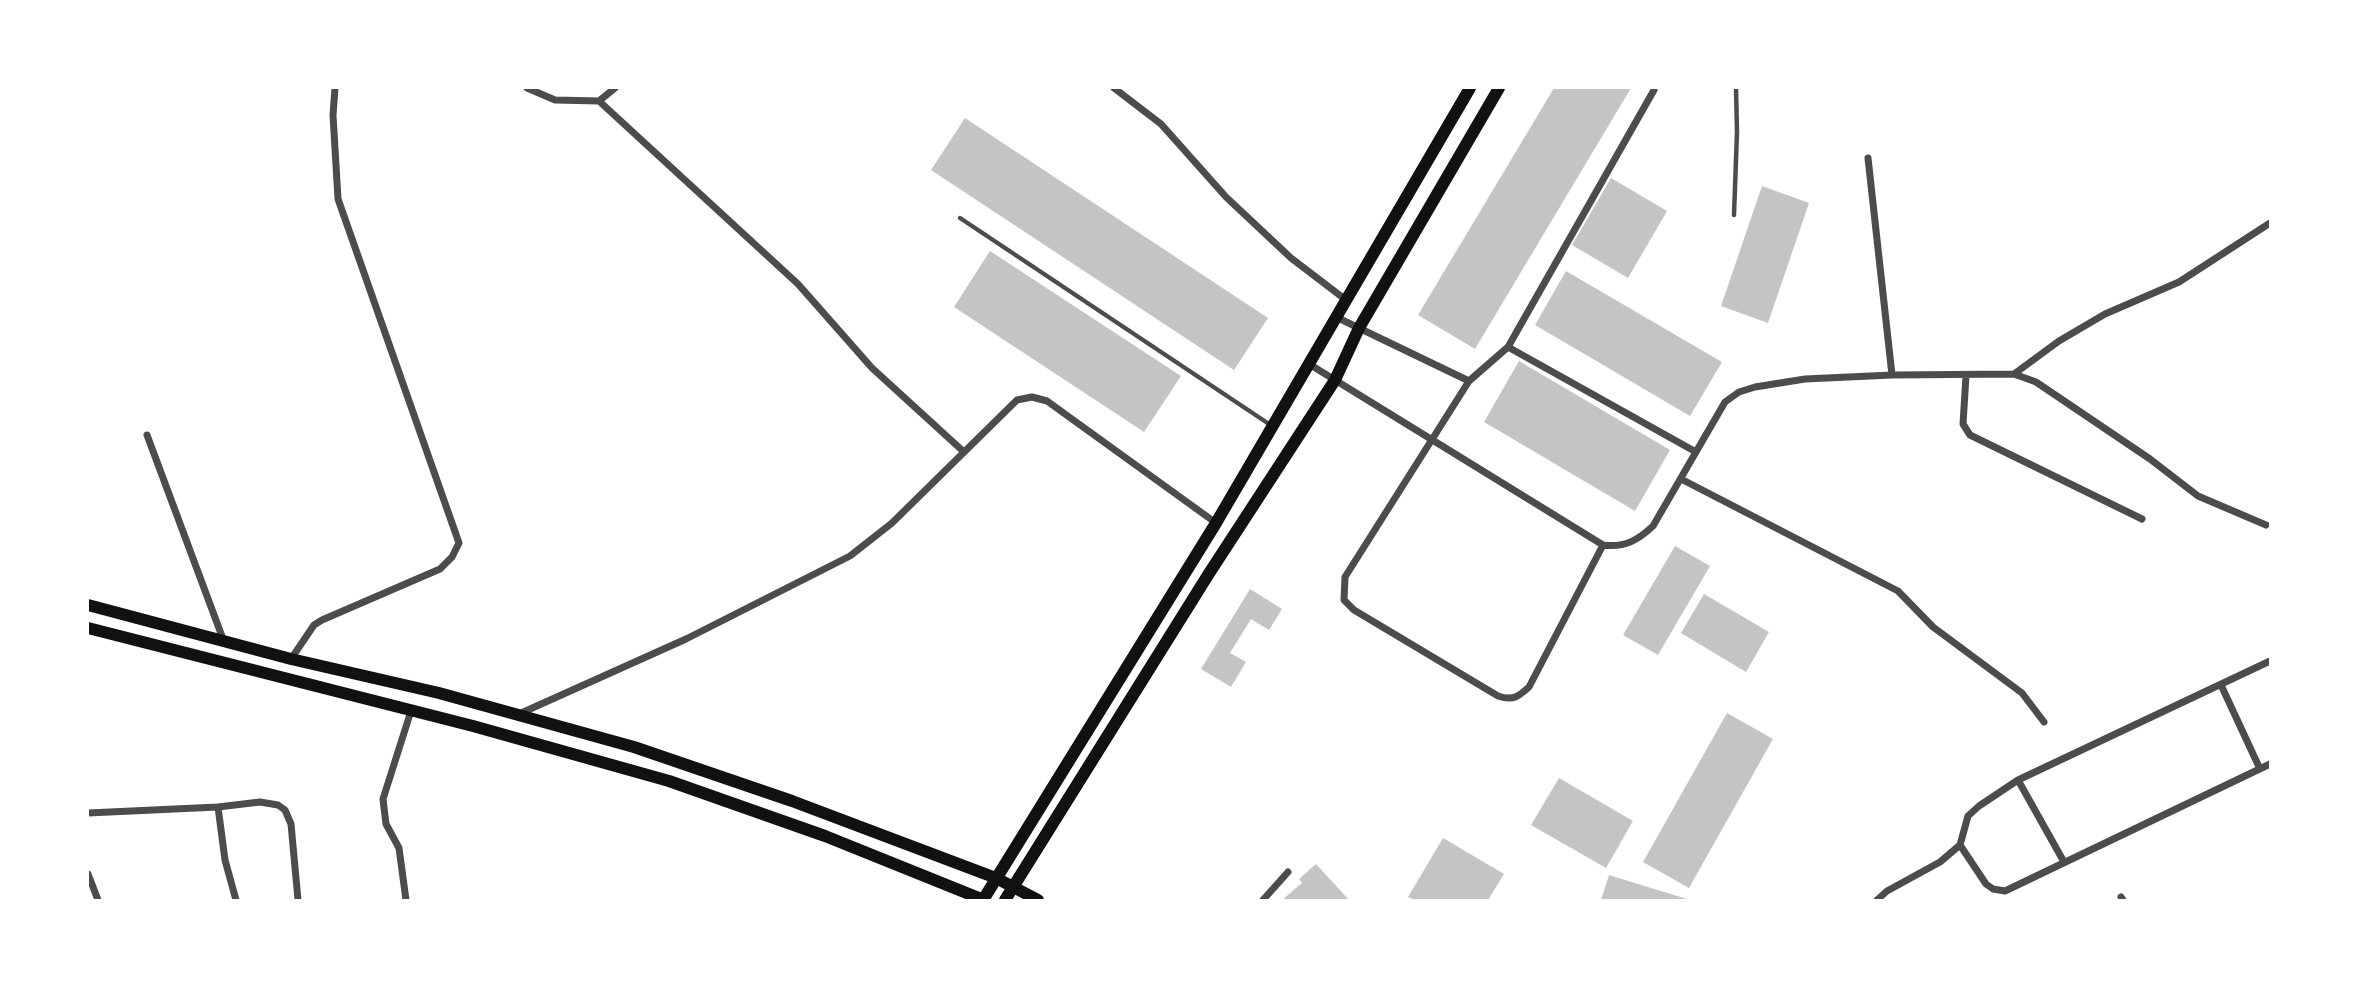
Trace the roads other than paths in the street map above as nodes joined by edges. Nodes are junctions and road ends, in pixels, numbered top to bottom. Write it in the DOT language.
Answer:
graph roads {
  1 [pos="335,88"];
  2 [pos="527,88"];
  3 [pos="615,88"];
  4 [pos="1114,88"];
  5 [pos="1470,88"];
  6 [pos="1499,88"];
  7 [pos="1736,88"];
  8 [pos="1654,90"];
  9 [pos="599,101"];
  10 [pos="1868,158"];
  11 [pos="1734,215"];
  12 [pos="960,218"];
  13 [pos="2270,223"];
  14 [pos="1346,300"];
  15 [pos="1336,317"];
  16 [pos="1359,328"];
  17 [pos="1508,347"];
  18 [pos="1309,364"];
  19 [pos="2014,374"];
  20 [pos="1892,375"];
  21 [pos="1966,376"];
  22 [pos="1335,380"];
  23 [pos="1469,381"];
  24 [pos="1273,426"];
  25 [pos="147,435"];
  26 [pos="1432,440"];
  27 [pos="964,452"];
  28 [pos="1696,452"];
  29 [pos="1681,479"];
  30 [pos="2142,519"];
  31 [pos="1216,523"];
  32 [pos="2266,525"];
  33 [pos="1603,545"];
  34 [pos="88,604"];
  35 [pos="88,628"];
  36 [pos="223,639"];
  37 [pos="291,659"];
  38 [pos="2270,661"];
  39 [pos="2221,685"];
  40 [pos="411,711"];
  41 [pos="518,714"];
  42 [pos="2044,722"];
  43 [pos="2270,764"];
  44 [pos="2260,769"];
  45 [pos="2018,780"];
  46 [pos="218,807"];
  47 [pos="88,813"];
  48 [pos="1960,845"];
  49 [pos="2064,862"];
  50 [pos="1288,873"];
  51 [pos="88,874"];
  52 [pos="996,878"];
  53 [pos="1013,887"];
  54 [pos="984,900"];
  55 [pos="98,901"];
  56 [pos="236,901"];
  57 [pos="298,901"];
  58 [pos="406,901"];
  59 [pos="1005,901"];
  60 [pos="1038,901"];
  61 [pos="1263,901"];
  62 [pos="1877,901"];
  1 -- 37 [label="street"];
  2 -- 9 [label="street"];
  3 -- 9 [label="street"];
  4 -- 14 [label="street"];
  5 -- 14 [label="main road"];
  6 -- 16 [label="main road"];
  7 -- 11 [label="lane"];
  8 -- 17 [label="street"];
  9 -- 27 [label="street"];
  10 -- 20 [label="street"];
  12 -- 24 [label="lane"];
  13 -- 19 [label="street"];
  14 -- 15 [label="main road"];
  15 -- 16 [label="street"];
  15 -- 18 [label="main road"];
  16 -- 22 [label="main road"];
  16 -- 23 [label="street"];
  17 -- 23 [label="street"];
  17 -- 28 [label="street"];
  18 -- 22 [label="street"];
  18 -- 24 [label="main road"];
  19 -- 21 [label="street"];
  19 -- 32 [label="street"];
  20 -- 21 [label="street"];
  20 -- 28 [label="street"];
  21 -- 30 [label="street"];
  22 -- 26 [label="street"];
  22 -- 53 [label="main road"];
  23 -- 26 [label="street"];
  24 -- 31 [label="main road"];
  25 -- 36 [label="street"];
  26 -- 33 [label="street"];
  26 -- 33 [label="street"];
  27 -- 31 [label="street"];
  27 -- 41 [label="street"];
  28 -- 29 [label="street"];
  29 -- 33 [label="street"];
  29 -- 42 [label="street"];
  31 -- 52 [label="main road"];
  34 -- 36 [label="main road"];
  35 -- 40 [label="main road"];
  36 -- 37 [label="main road"];
  37 -- 41 [label="main road"];
  38 -- 39 [label="street"];
  39 -- 44 [label="street"];
  39 -- 45 [label="street"];
  40 -- 54 [label="main road"];
  40 -- 58 [label="street"];
  41 -- 52 [label="main road"];
  43 -- 44 [label="street"];
  44 -- 49 [label="street"];
  45 -- 48 [label="street"];
  45 -- 49 [label="street"];
  46 -- 47 [label="street"];
  46 -- 56 [label="street"];
  46 -- 57 [label="street"];
  48 -- 49 [label="street"];
  48 -- 62 [label="street"];
  50 -- 61 [label="street"];
  51 -- 55 [label="street"];
  52 -- 53 [label="main road"];
  52 -- 54 [label="main road"];
  53 -- 59 [label="main road"];
  53 -- 60 [label="main road"];
}
